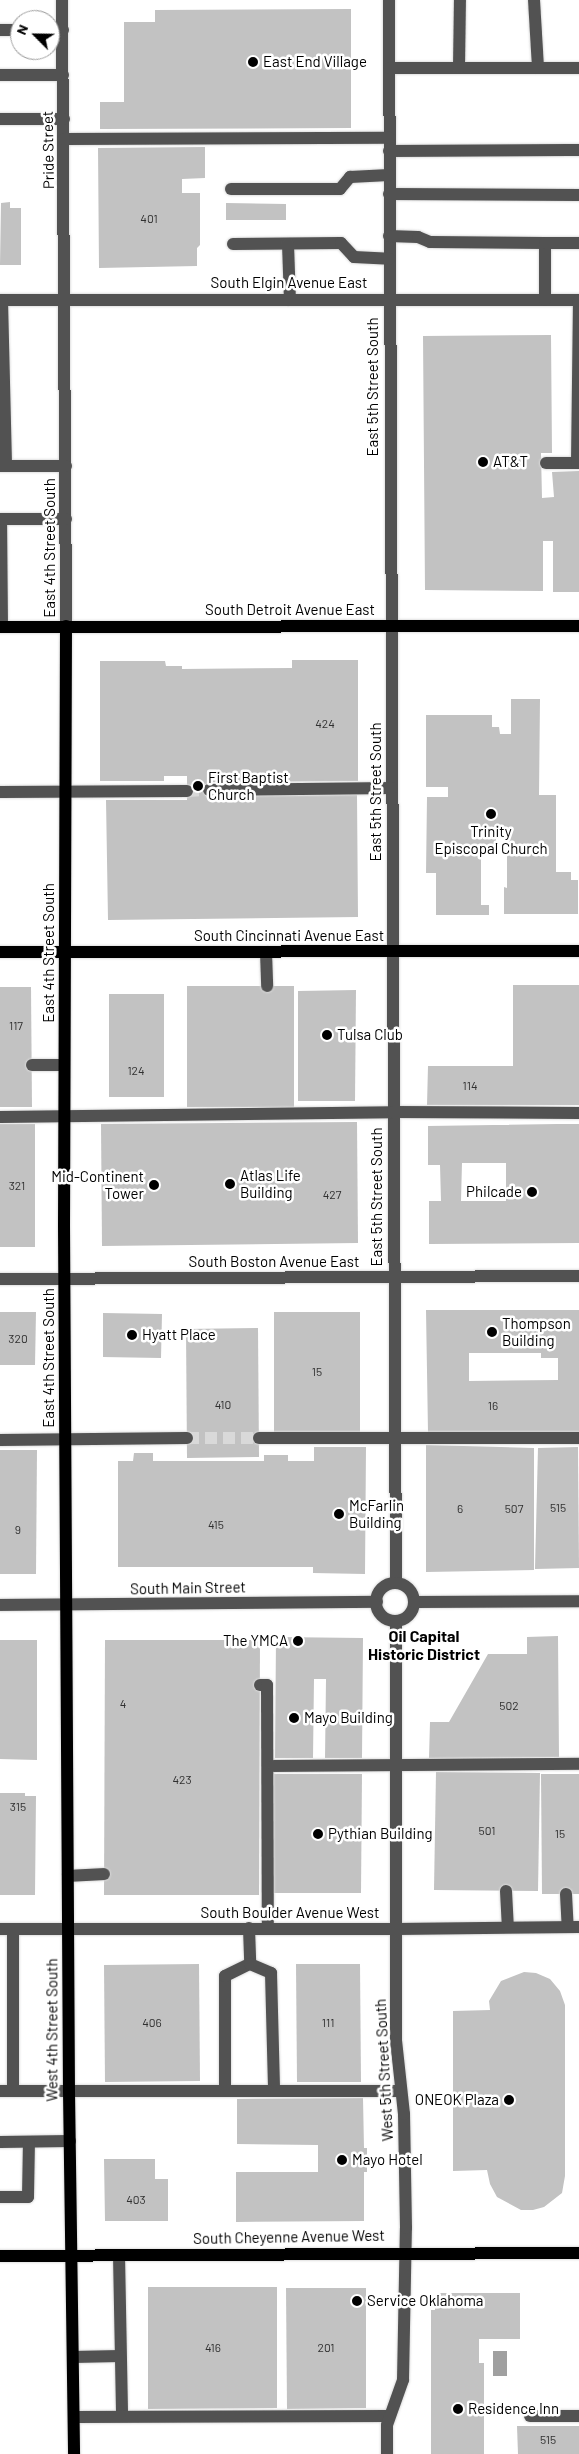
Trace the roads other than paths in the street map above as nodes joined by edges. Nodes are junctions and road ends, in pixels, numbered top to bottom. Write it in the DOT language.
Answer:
graph roads {
  1 [pos="389,0"];
  2 [pos="460,0"];
  3 [pos="534,0"];
  4 [pos="60,56"];
  5 [pos="389,68"];
  6 [pos="460,68"];
  7 [pos="538,68"];
  8 [pos="579,68"];
  9 [pos="0,75"];
  10 [pos="63,75"];
  11 [pos="0,119"];
  12 [pos="64,119"];
  13 [pos="64,139"];
  14 [pos="389,145"];
  15 [pos="579,150"];
  16 [pos="389,175"];
  17 [pos="231,189"];
  18 [pos="389,194"];
  19 [pos="579,195"];
  20 [pos="389,236"];
  21 [pos="545,243"];
  22 [pos="233,244"];
  23 [pos="288,244"];
  24 [pos="579,244"];
  25 [pos="389,259"];
  26 [pos="389,299"];
  27 [pos="1,300"];
  28 [pos="65,300"];
  29 [pos="290,300"];
  30 [pos="546,300"];
  31 [pos="579,300"];
  32 [pos="546,463"];
  33 [pos="578,463"];
  34 [pos="3,466"];
  35 [pos="66,466"];
  36 [pos="66,519"];
  37 [pos="66,626"];
  38 [pos="579,626"];
  39 [pos="1,627"];
  40 [pos="392,627"];
  41 [pos="392,788"];
  42 [pos="209,790"];
  43 [pos="187,791"];
  44 [pos="0,792"];
  45 [pos="66,792"];
  46 [pos="579,951"];
  47 [pos="0,952"];
  48 [pos="66,952"];
  49 [pos="266,952"];
  50 [pos="392,952"];
  51 [pos="267,986"];
  52 [pos="32,1065"];
  53 [pos="64,1065"];
  54 [pos="393,1112"];
  55 [pos="579,1113"];
  56 [pos="64,1116"];
  57 [pos="0,1117"];
  58 [pos="579,1276"];
  59 [pos="393,1278"];
  60 [pos="0,1279"];
  61 [pos="65,1279"];
  62 [pos="187,1438"];
  63 [pos="259,1438"];
  64 [pos="395,1438"];
  65 [pos="579,1438"];
  66 [pos="65,1439"];
  67 [pos="0,1440"];
  68 [pos="396,1583"];
  69 [pos="579,1601"];
  70 [pos="377,1602"];
  71 [pos="414,1602"];
  72 [pos="0,1605"];
  73 [pos="66,1605"];
  74 [pos="396,1621"];
  75 [pos="260,1685"];
  76 [pos="396,1764"];
  77 [pos="579,1764"];
  78 [pos="274,1766"];
  79 [pos="104,1874"];
  80 [pos="68,1876"];
  81 [pos="506,1890"];
  82 [pos="566,1894"];
  83 [pos="574,1927"];
  84 [pos="249,1928"];
  85 [pos="268,1928"];
  86 [pos="508,1928"];
  87 [pos="396,1929"];
  88 [pos="0,1930"];
  89 [pos="13,1930"];
  90 [pos="68,1930"];
  91 [pos="250,1964"];
  92 [pos="225,2090"];
  93 [pos="274,2090"];
  94 [pos="6,2091"];
  95 [pos="400,2091"];
  96 [pos="69,2092"];
  97 [pos="70,2141"];
  98 [pos="0,2142"];
  99 [pos="29,2142"];
  100 [pos="0,2197"];
  101 [pos="405,2253"];
  102 [pos="579,2253"];
  103 [pos="119,2255"];
  104 [pos="0,2256"];
  105 [pos="71,2256"];
  106 [pos="120,2356"];
  107 [pos="73,2357"];
  108 [pos="122,2416"];
  109 [pos="389,2416"];
  110 [pos="530,2416"];
  111 [pos="579,2416"];
  112 [pos="74,2417"];
  113 [pos="74,2454"];
  114 [pos="387,2454"];
  1 -- 5 [label="street, East 5th Street South"];
  2 -- 6 [label="street"];
  3 -- 7 [label="street"];
  4 -- 10 [label="street, Pride Street"];
  5 -- 6 [label="street"];
  5 -- 14 [label="street, East 5th Street South"];
  6 -- 7 [label="street"];
  7 -- 8 [label="street"];
  9 -- 10 [label="street"];
  10 -- 12 [label="street, Pride Street"];
  11 -- 12 [label="street"];
  12 -- 13 [label="street, Pride Street"];
  13 -- 14 [label="street"];
  13 -- 28 [label="street, Pride Street"];
  14 -- 15 [label="street"];
  14 -- 16 [label="street, East 5th Street South"];
  16 -- 17 [label="street"];
  16 -- 18 [label="street, East 5th Street South"];
  18 -- 19 [label="street"];
  18 -- 20 [label="street, East 5th Street South"];
  20 -- 21 [label="street"];
  20 -- 25 [label="street, East 5th Street South"];
  21 -- 24 [label="street"];
  21 -- 30 [label="street"];
  22 -- 23 [label="street"];
  23 -- 25 [label="street"];
  23 -- 29 [label="street"];
  25 -- 26 [label="street, East 5th Street South"];
  26 -- 29 [label="street, South Elgin Avenue East"];
  26 -- 30 [label="street, South Elgin Avenue East"];
  26 -- 40 [label="street, East 5th Street South"];
  27 -- 28 [label="street, South Elgin Avenue East"];
  27 -- 34 [label="street"];
  28 -- 29 [label="street, South Elgin Avenue East"];
  28 -- 35 [label="street, East 4th Street South"];
  30 -- 31 [label="street, South Elgin Avenue East"];
  31 -- 33 [label="street"];
  32 -- 33 [label="street"];
  34 -- 35 [label="street"];
  35 -- 36 [label="street, East 4th Street South"];
  36 -- 37 [label="street, East 4th Street South"];
  36 -- 39 [label="street"];
  37 -- 39 [label="main road, South Detroit Avenue East"];
  37 -- 40 [label="main road, South Detroit Avenue East"];
  37 -- 45 [label="main road, East 4th Street South"];
  38 -- 40 [label="main road, South Detroit Avenue East"];
  40 -- 41 [label="street, East 5th Street South"];
  41 -- 42 [label="street"];
  41 -- 50 [label="street, East 5th Street South"];
  43 -- 45 [label="street"];
  44 -- 45 [label="street"];
  45 -- 48 [label="main road, East 4th Street South"];
  46 -- 50 [label="main road, South Cincinnati Avenue East"];
  47 -- 48 [label="main road, South Cincinnati Avenue East"];
  48 -- 49 [label="main road, South Cincinnati Avenue East"];
  48 -- 53 [label="main road, East 4th Street South"];
  49 -- 50 [label="main road, South Cincinnati Avenue East"];
  49 -- 51 [label="street"];
  50 -- 54 [label="street, East 5th Street South"];
  52 -- 53 [label="street"];
  53 -- 56 [label="main road, East 4th Street South"];
  54 -- 55 [label="street"];
  54 -- 56 [label="street"];
  54 -- 59 [label="street, East 5th Street South"];
  56 -- 57 [label="street"];
  56 -- 61 [label="main road, East 4th Street South"];
  58 -- 59 [label="street, South Boston Avenue East"];
  59 -- 61 [label="street, South Boston Avenue East"];
  59 -- 64 [label="street, East 5th Street South"];
  60 -- 61 [label="street, South Boston Avenue East"];
  61 -- 66 [label="main road, East 4th Street South"];
  62 -- 66 [label="street"];
  63 -- 64 [label="street"];
  64 -- 65 [label="street"];
  64 -- 68 [label="street, East 5th Street South"];
  66 -- 67 [label="street"];
  66 -- 73 [label="main road, East 4th Street South"];
  68 -- 70 [label="street"];
  68 -- 71 [label="street"];
  69 -- 71 [label="street"];
  70 -- 73 [label="street, South Main Street"];
  70 -- 74 [label="street"];
  71 -- 74 [label="street"];
  72 -- 73 [label="street, South Main Street"];
  73 -- 80 [label="main road, West 4th Street South"];
  74 -- 76 [label="street, West 5th Street South"];
  75 -- 85 [label="street"];
  76 -- 77 [label="street"];
  76 -- 78 [label="street"];
  76 -- 87 [label="street, West 5th Street South"];
  79 -- 80 [label="street"];
  80 -- 90 [label="main road, West 4th Street South"];
  81 -- 86 [label="street"];
  82 -- 83 [label="street"];
  83 -- 86 [label="street, South Boulder Avenue West"];
  84 -- 85 [label="street, South Boulder Avenue West"];
  84 -- 90 [label="street, South Boulder Avenue West"];
  84 -- 91 [label="street"];
  85 -- 87 [label="street, South Boulder Avenue West"];
  86 -- 87 [label="street, South Boulder Avenue West"];
  87 -- 95 [label="street, West 5th Street South"];
  88 -- 89 [label="street, South Boulder Avenue West"];
  89 -- 90 [label="street, South Boulder Avenue West"];
  89 -- 94 [label="street"];
  90 -- 96 [label="main road, West 4th Street South"];
  91 -- 92 [label="street"];
  91 -- 93 [label="street"];
  92 -- 93 [label="street"];
  92 -- 96 [label="street"];
  93 -- 95 [label="street"];
  94 -- 96 [label="street"];
  95 -- 101 [label="street, West 5th Street South"];
  96 -- 97 [label="main road, West 4th Street South"];
  97 -- 99 [label="street"];
  97 -- 105 [label="main road, West 4th Street South"];
  98 -- 99 [label="street"];
  99 -- 100 [label="street"];
  101 -- 102 [label="main road, South Cheyenne Avenue West"];
  101 -- 103 [label="main road, South Cheyenne Avenue West"];
  101 -- 109 [label="street, West 5th Street South"];
  103 -- 105 [label="main road, South Cheyenne Avenue West"];
  103 -- 106 [label="street"];
  104 -- 105 [label="main road, South Cheyenne Avenue West"];
  105 -- 107 [label="main road, West 4th Street South"];
  106 -- 107 [label="street"];
  106 -- 108 [label="street"];
  107 -- 112 [label="main road, West 4th Street South"];
  108 -- 109 [label="street"];
  108 -- 112 [label="street"];
  109 -- 114 [label="street, West 5th Street South"];
  110 -- 111 [label="street"];
  112 -- 113 [label="main road, West 4th Street South"];
}
